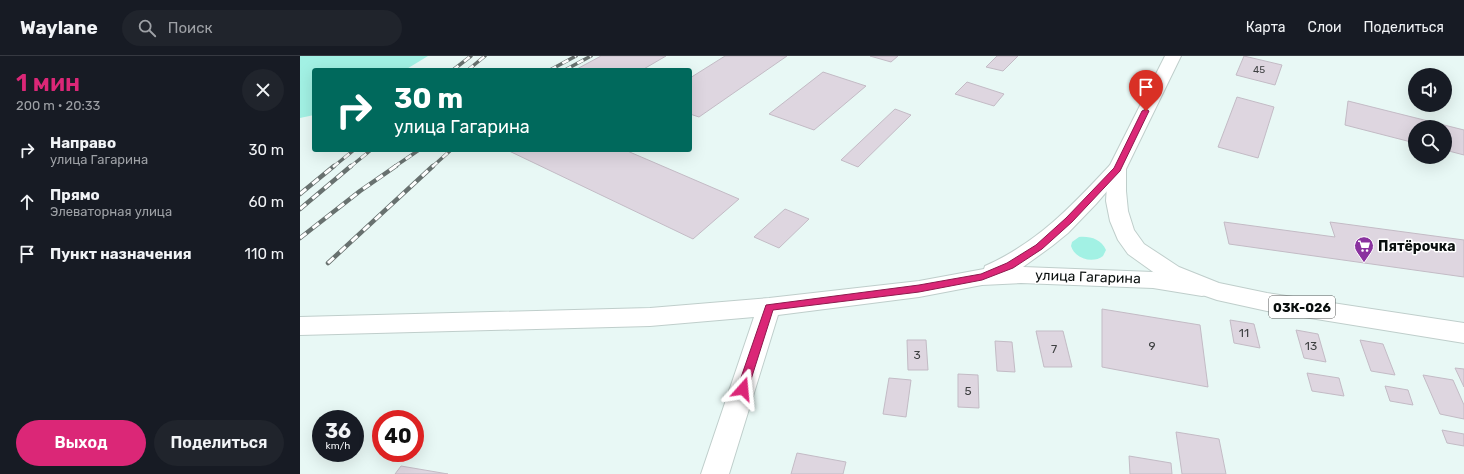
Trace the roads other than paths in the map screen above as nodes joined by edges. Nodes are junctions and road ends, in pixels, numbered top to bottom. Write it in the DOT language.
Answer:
graph roads {
  1 [pos="1173,56"];
  2 [pos="1117,169"];
  3 [pos="982,277"];
  4 [pos="1217,291"];
  5 [pos="769,307"];
  6 [pos="300,326"];
  7 [pos="1464,333"];
  8 [pos="715,474"];
  1 -- 2 [label="street, 03К-026"];
  2 -- 3 [label="street"];
  2 -- 4 [label="street, улица Гагарина / 03К-026"];
  3 -- 4 [label="street, улица Гагарина"];
  3 -- 5 [label="street, улица Гагарина"];
  4 -- 7 [label="street, улица Гагарина / 03К-026"];
  5 -- 6 [label="street, улица Гагарина"];
  5 -- 8 [label="street"];
}
